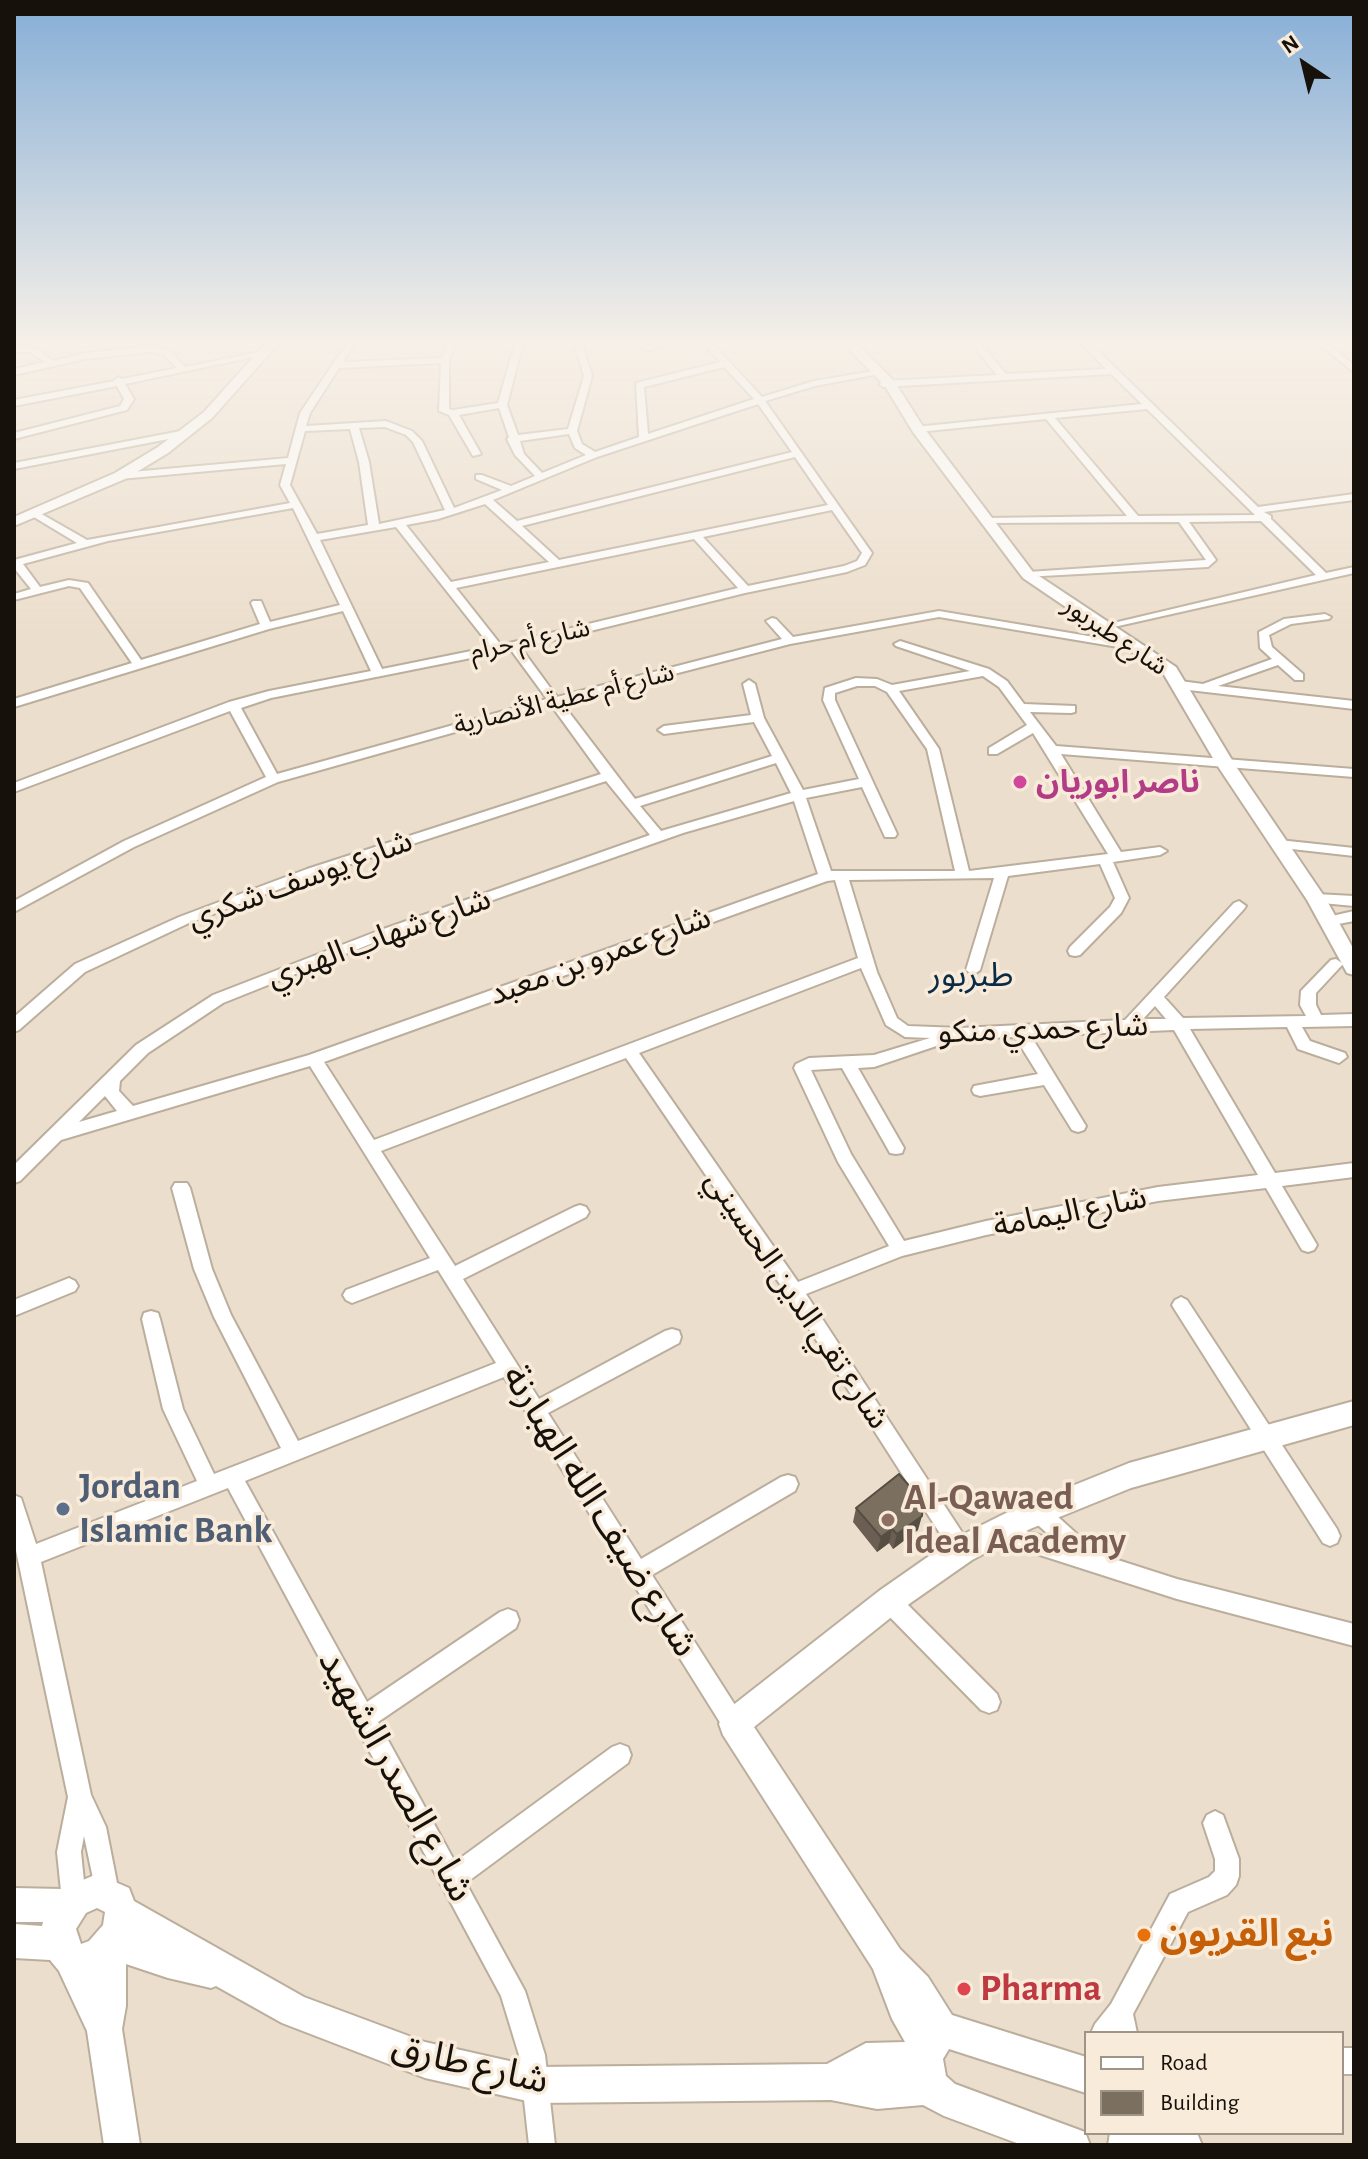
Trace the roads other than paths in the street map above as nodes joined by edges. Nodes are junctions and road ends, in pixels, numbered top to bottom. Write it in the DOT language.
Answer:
graph roads {
  1 [pos="130,444"];
  2 [pos="169,444"];
  3 [pos="296,444"];
  4 [pos="359,444"];
  5 [pos="417,444"];
  6 [pos="469,444"];
  7 [pos="514,444"];
  8 [pos="577,444"];
  9 [pos="629,444"];
  10 [pos="790,444"];
  11 [pos="929,444"];
  12 [pos="1071,444"];
  13 [pos="1189,444"];
  14 [pos="476,454"];
  15 [pos="797,454"];
  16 [pos="594,455"];
  17 [pos="292,461"];
  18 [pos="14,466"];
  19 [pos="120,476"];
  20 [pos="540,476"];
  21 [pos="479,477"];
  22 [pos="512,490"];
  23 [pos="1354,497"];
  24 [pos="487,500"];
  25 [pos="294,505"];
  26 [pos="833,507"];
  27 [pos="451,512"];
  28 [pos="34,514"];
  29 [pos="1262,514"];
  30 [pos="1135,519"];
  31 [pos="1182,519"];
  32 [pos="986,521"];
  33 [pos="14,522"];
  34 [pos="399,523"];
  35 [pos="515,525"];
  36 [pos="374,528"];
  37 [pos="696,535"];
  38 [pos="314,538"];
  39 [pos="84,543"];
  40 [pos="15,562"];
  41 [pos="557,564"];
  42 [pos="1352,572"];
  43 [pos="1028,575"];
  44 [pos="1322,575"];
  45 [pos="450,586"];
  46 [pos="37,590"];
  47 [pos="745,590"];
  48 [pos="14,597"];
  49 [pos="257,603"];
  50 [pos="348,607"];
  51 [pos="1325,617"];
  52 [pos="772,621"];
  53 [pos="266,626"];
  54 [pos="1109,627"];
  55 [pos="790,641"];
  56 [pos="900,644"];
  57 [pos="514,646"];
  58 [pos="1142,648"];
  59 [pos="498,649"];
  60 [pos="1279,661"];
  61 [pos="138,664"];
  62 [pos="377,671"];
  63 [pos="985,672"];
  64 [pos="1299,677"];
  65 [pos="749,684"];
  66 [pos="1180,685"];
  67 [pos="1200,687"];
  68 [pos="891,689"];
  69 [pos="553,702"];
  70 [pos="14,703"];
  71 [pos="233,705"];
  72 [pos="1354,705"];
  73 [pos="1023,708"];
  74 [pos="1071,709"];
  75 [pos="758,718"];
  76 [pos="1035,726"];
  77 [pos="664,730"];
  78 [pos="1052,750"];
  79 [pos="993,751"];
  80 [pos="778,758"];
  81 [pos="1226,765"];
  82 [pos="1354,773"];
  83 [pos="609,776"];
  84 [pos="273,779"];
  85 [pos="866,782"];
  86 [pos="14,788"];
  87 [pos="799,795"];
  88 [pos="632,804"];
  89 [pos="890,834"];
  90 [pos="659,837"];
  91 [pos="1279,844"];
  92 [pos="1160,851"];
  93 [pos="1354,852"];
  94 [pos="1111,858"];
  95 [pos="1002,873"];
  96 [pos="833,875"];
  97 [pos="963,876"];
  98 [pos="1316,899"];
  99 [pos="1354,901"];
  100 [pos="1239,906"];
  101 [pos="14,907"];
  102 [pos="1354,916"];
  103 [pos="1328,921"];
  104 [pos="1075,951"];
  105 [pos="865,961"];
  106 [pos="1336,964"];
  107 [pos="1354,968"];
  108 [pos="973,970"];
  109 [pos="1155,996"];
  110 [pos="1354,1020"];
  111 [pos="1317,1021"];
  112 [pos="1292,1022"];
  113 [pos="1179,1024"];
  114 [pos="1129,1025"];
  115 [pos="14,1026"];
  116 [pos="1019,1030"];
  117 [pos="960,1034"];
  118 [pos="630,1051"];
  119 [pos="1339,1057"];
  120 [pos="314,1059"];
  121 [pos="847,1063"];
  122 [pos="112,1078"];
  123 [pos="1049,1078"];
  124 [pos="980,1090"];
  125 [pos="130,1114"];
  126 [pos="1078,1126"];
  127 [pos="53,1136"];
  128 [pos="371,1148"];
  129 [pos="896,1148"];
  130 [pos="1354,1170"];
  131 [pos="14,1176"];
  132 [pos="1268,1180"];
  133 [pos="181,1188"];
  134 [pos="580,1212"];
  135 [pos="1308,1245"];
  136 [pos="900,1249"];
  137 [pos="445,1270"];
  138 [pos="69,1286"];
  139 [pos="794,1291"];
  140 [pos="352,1295"];
  141 [pos="1181,1305"];
  142 [pos="14,1308"];
  143 [pos="151,1319"];
  144 [pos="672,1337"];
  145 [pos="508,1367"];
  146 [pos="538,1409"];
  147 [pos="1354,1413"];
  148 [pos="1266,1435"];
  149 [pos="293,1452"];
  150 [pos="232,1476"];
  151 [pos="788,1484"];
  152 [pos="209,1486"];
  153 [pos="14,1505"];
  154 [pos="1039,1513"];
  155 [pos="997,1532"];
  156 [pos="1330,1536"];
  157 [pos="962,1550"];
  158 [pos="29,1557"];
  159 [pos="1093,1560"];
  160 [pos="640,1571"];
  161 [pos="889,1601"];
  162 [pos="508,1620"];
  163 [pos="1354,1635"];
  164 [pos="989,1702"];
  165 [pos="365,1717"];
  166 [pos="734,1724"];
  167 [pos="620,1755"];
  168 [pos="80,1797"];
  169 [pos="1215,1823"];
  170 [pos="453,1878"];
  171 [pos="72,1904"];
  172 [pos="14,1905"];
  173 [pos="113,1923"];
  174 [pos="14,1941"];
  175 [pos="65,1952"];
  176 [pos="1122,2023"];
  177 [pos="104,2029"];
  178 [pos="931,2056"];
  179 [pos="1084,2072"];
  180 [pos="536,2085"];
  181 [pos="122,2145"];
  182 [pos="542,2145"];
  183 [pos="1072,2145"];
  1 -- 18 [label="street"];
  2 -- 19 [label="street"];
  3 -- 17 [label="street"];
  4 -- 36 [label="street"];
  5 -- 27 [label="street"];
  6 -- 14 [label="street"];
  7 -- 20 [label="street"];
  8 -- 16 [label="street"];
  9 -- 16 [label="street"];
  10 -- 15 [label="street, شارع أم حرام"];
  11 -- 32 [label="street, شارع طبربور"];
  12 -- 30 [label="street"];
  13 -- 29 [label="street"];
  15 -- 26 [label="street, شارع أم حرام"];
  15 -- 35 [label="street"];
  16 -- 20 [label="street"];
  17 -- 19 [label="street"];
  17 -- 25 [label="street"];
  19 -- 28 [label="street"];
  20 -- 22 [label="street"];
  21 -- 22 [label="street"];
  22 -- 24 [label="street"];
  23 -- 29 [label="street"];
  24 -- 27 [label="street"];
  24 -- 35 [label="street"];
  25 -- 38 [label="street"];
  25 -- 39 [label="street"];
  26 -- 37 [label="street"];
  26 -- 47 [label="street, شارع أم حرام"];
  27 -- 34 [label="street"];
  28 -- 33 [label="street"];
  28 -- 39 [label="street"];
  29 -- 31 [label="street"];
  29 -- 44 [label="street"];
  30 -- 31 [label="street"];
  30 -- 32 [label="street"];
  31 -- 43 [label="street"];
  32 -- 43 [label="street, شارع طبربور"];
  34 -- 36 [label="street"];
  34 -- 45 [label="street"];
  35 -- 41 [label="street"];
  36 -- 38 [label="street"];
  37 -- 41 [label="street"];
  37 -- 47 [label="street"];
  38 -- 50 [label="street"];
  39 -- 40 [label="street"];
  40 -- 46 [label="street"];
  41 -- 45 [label="street"];
  42 -- 44 [label="street"];
  43 -- 54 [label="street, شارع طبربور"];
  44 -- 54 [label="street"];
  45 -- 59 [label="street"];
  46 -- 48 [label="street"];
  46 -- 61 [label="street"];
  47 -- 57 [label="street, شارع أم حرام"];
  49 -- 53 [label="street"];
  50 -- 53 [label="street"];
  50 -- 62 [label="street"];
  51 -- 60 [label="street"];
  52 -- 55 [label="street"];
  53 -- 61 [label="street"];
  54 -- 58 [label="street, شارع طبربور"];
  55 -- 58 [label="street, شارع أم عطية الأنصارية"];
  55 -- 69 [label="street, شارع أم عطية الأنصارية"];
  56 -- 63 [label="street"];
  57 -- 59 [label="street, شارع أم حرام"];
  57 -- 69 [label="street"];
  58 -- 66 [label="street, شارع طبربور"];
  59 -- 62 [label="street, شارع أم حرام"];
  60 -- 64 [label="street"];
  60 -- 67 [label="street"];
  61 -- 70 [label="street"];
  62 -- 71 [label="street, شارع أم حرام"];
  63 -- 68 [label="street"];
  63 -- 73 [label="street"];
  65 -- 75 [label="street, شارع حمدي منكو"];
  66 -- 67 [label="street"];
  66 -- 81 [label="street, شارع طبربور"];
  67 -- 72 [label="street"];
  68 -- 85 [label="street"];
  68 -- 97 [label="street"];
  69 -- 83 [label="street"];
  69 -- 84 [label="street, شارع أم عطية الأنصارية"];
  71 -- 84 [label="street"];
  71 -- 86 [label="street, شارع أم حرام"];
  73 -- 74 [label="street"];
  73 -- 76 [label="street"];
  75 -- 77 [label="street"];
  75 -- 80 [label="street, شارع حمدي منكو"];
  76 -- 78 [label="street"];
  76 -- 79 [label="street"];
  78 -- 81 [label="street"];
  78 -- 94 [label="street"];
  80 -- 87 [label="street, شارع حمدي منكو"];
  80 -- 88 [label="street"];
  81 -- 82 [label="street"];
  81 -- 91 [label="street, شارع طبربور"];
  83 -- 88 [label="street"];
  83 -- 115 [label="street, شارع يوسف شكري"];
  84 -- 101 [label="street, شارع أم عطية الأنصارية"];
  85 -- 87 [label="street, شارع شهاب الهبري"];
  85 -- 89 [label="street"];
  87 -- 90 [label="street, شارع شهاب الهبري"];
  87 -- 96 [label="street, شارع حمدي منكو"];
  88 -- 90 [label="street"];
  90 -- 122 [label="street, شارع شهاب الهبري"];
  91 -- 93 [label="street"];
  91 -- 98 [label="street, شارع طبربور"];
  92 -- 94 [label="street, شارع عمرو بن معبد"];
  94 -- 95 [label="street, شارع عمرو بن معبد"];
  94 -- 104 [label="street"];
  95 -- 97 [label="street, شارع عمرو بن معبد"];
  95 -- 108 [label="street"];
  96 -- 97 [label="street, شارع عمرو بن معبد"];
  96 -- 105 [label="street, شارع حمدي منكو"];
  96 -- 120 [label="street, شارع عمرو بن معبد"];
  98 -- 99 [label="street"];
  98 -- 103 [label="street, شارع طبربور"];
  100 -- 109 [label="street"];
  102 -- 103 [label="street"];
  103 -- 107 [label="street, شارع طبربور"];
  105 -- 117 [label="street, شارع حمدي منكو"];
  105 -- 118 [label="street"];
  106 -- 111 [label="street"];
  109 -- 113 [label="street"];
  109 -- 114 [label="street"];
  110 -- 111 [label="street, شارع حمدي منكو"];
  111 -- 112 [label="street, شارع حمدي منكو"];
  112 -- 113 [label="street, شارع حمدي منكو"];
  112 -- 119 [label="street"];
  113 -- 114 [label="street, شارع حمدي منكو"];
  113 -- 132 [label="street"];
  114 -- 116 [label="street, شارع حمدي منكو"];
  116 -- 117 [label="street, شارع حمدي منكو"];
  116 -- 123 [label="street"];
  117 -- 121 [label="street"];
  118 -- 128 [label="street"];
  118 -- 139 [label="street, شارع تقي الدين الحسيني"];
  120 -- 125 [label="street, شارع عمرو بن معبد"];
  120 -- 128 [label="street, شارع ضيف الله الهبارنة"];
  121 -- 129 [label="street"];
  121 -- 136 [label="street"];
  122 -- 125 [label="street"];
  122 -- 127 [label="street, شارع شهاب الهبري"];
  123 -- 124 [label="street"];
  123 -- 126 [label="street"];
  125 -- 127 [label="street, شارع عمرو بن معبد"];
  127 -- 131 [label="street, شارع شهاب الهبري"];
  128 -- 137 [label="street, شارع ضيف الله الهبارنة"];
  130 -- 132 [label="street, شارع اليمامة"];
  132 -- 135 [label="street"];
  132 -- 136 [label="street, شارع اليمامة"];
  133 -- 149 [label="street"];
  134 -- 137 [label="street"];
  136 -- 139 [label="street, شارع اليمامة"];
  137 -- 140 [label="street"];
  137 -- 145 [label="street, شارع ضيف الله الهبارنة"];
  138 -- 142 [label="street"];
  139 -- 157 [label="street, شارع تقي الدين الحسيني"];
  141 -- 148 [label="street"];
  143 -- 152 [label="street"];
  144 -- 146 [label="street"];
  145 -- 146 [label="street, شارع ضيف الله الهبارنة"];
  145 -- 149 [label="street"];
  146 -- 160 [label="street, شارع ضيف الله الهبارنة"];
  147 -- 148 [label="street"];
  148 -- 154 [label="street"];
  148 -- 156 [label="street"];
  149 -- 150 [label="street"];
  150 -- 152 [label="street"];
  150 -- 165 [label="street, شارع الصدر الشهيد"];
  151 -- 160 [label="street"];
  152 -- 158 [label="street"];
  153 -- 158 [label="street"];
  154 -- 155 [label="street"];
  154 -- 159 [label="street"];
  155 -- 157 [label="street"];
  155 -- 159 [label="street"];
  157 -- 161 [label="street"];
  158 -- 168 [label="street"];
  159 -- 163 [label="street"];
  160 -- 166 [label="street, شارع ضيف الله الهبارنة"];
  161 -- 164 [label="street"];
  161 -- 166 [label="street"];
  162 -- 165 [label="street"];
  165 -- 170 [label="street, شارع الصدر الشهيد"];
  166 -- 178 [label="street, شارع ضيف الله الهبارنة"];
  167 -- 170 [label="street"];
  168 -- 171 [label="street"];
  168 -- 173 [label="street"];
  169 -- 176 [label="street"];
  170 -- 180 [label="street, شارع الصدر الشهيد"];
  171 -- 172 [label="street"];
  171 -- 173 [label="street"];
  171 -- 175 [label="street"];
  173 -- 175 [label="street"];
  173 -- 177 [label="street"];
  173 -- 180 [label="street, شارع طارق"];
  174 -- 175 [label="street"];
  175 -- 177 [label="street"];
  177 -- 181 [label="street"];
  178 -- 179 [label="street, شارع طارق"];
  178 -- 180 [label="street, شارع طارق"];
  178 -- 183 [label="street"];
  180 -- 182 [label="street, شارع الصدر الشهيد"];
}
